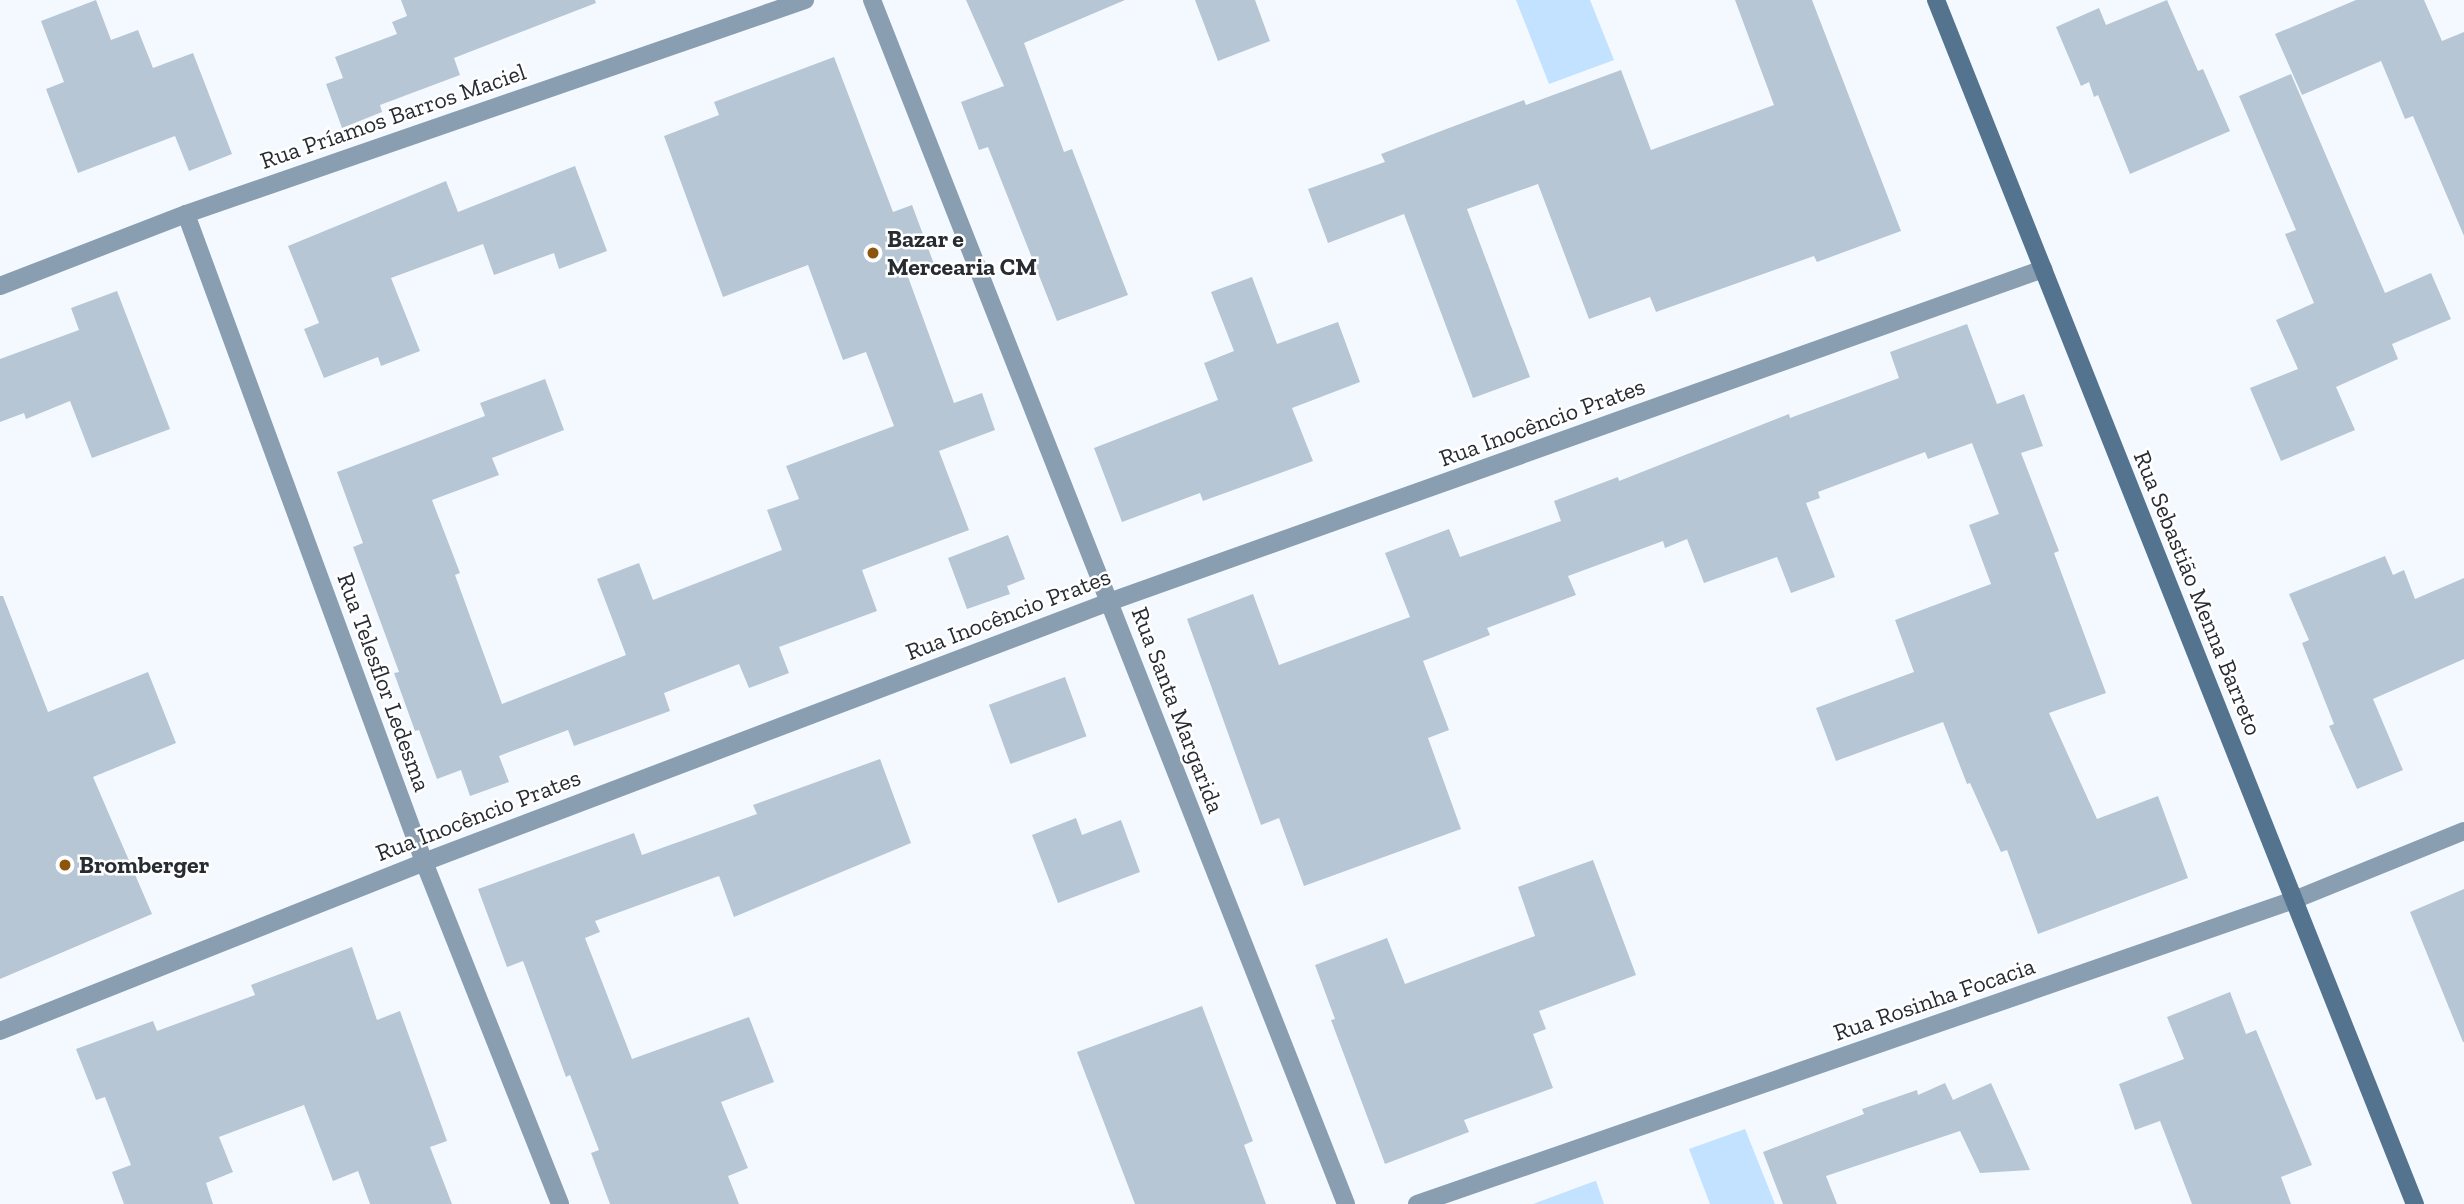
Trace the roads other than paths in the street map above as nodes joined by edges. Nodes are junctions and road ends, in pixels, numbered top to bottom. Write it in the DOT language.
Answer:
graph roads {
  1 [pos="805,0"];
  2 [pos="872,0"];
  3 [pos="1936,0"];
  4 [pos="186,214"];
  5 [pos="2043,269"];
  6 [pos="0,286"];
  7 [pos="1109,602"];
  8 [pos="2464,831"];
  9 [pos="424,862"];
  10 [pos="2294,900"];
  11 [pos="0,1031"];
  12 [pos="559,1204"];
  13 [pos="1346,1204"];
  14 [pos="1417,1204"];
  15 [pos="2415,1204"];
  1 -- 4 [label="street, Rua Príamos Barros Maciel"];
  2 -- 7 [label="street, Rua Santa Margarida"];
  3 -- 5 [label="main road, Rua Sebastião Menna Barreto"];
  4 -- 6 [label="street, Rua Príamos Barros Maciel"];
  4 -- 9 [label="street, Rua Telesflor Ledesma"];
  5 -- 7 [label="street, Rua Inocêncio Prates"];
  5 -- 10 [label="main road, Rua Sebastião Menna Barreto"];
  7 -- 9 [label="street, Rua Inocêncio Prates"];
  7 -- 13 [label="street, Rua Santa Margarida"];
  8 -- 10 [label="street, Rua Rosinha Focacia"];
  9 -- 11 [label="street, Rua Inocêncio Prates"];
  9 -- 12 [label="street, Rua Telesflor Ledesma"];
  10 -- 14 [label="street, Rua Rosinha Focacia"];
  10 -- 15 [label="main road, Rua Sebastião Menna Barreto"];
}
